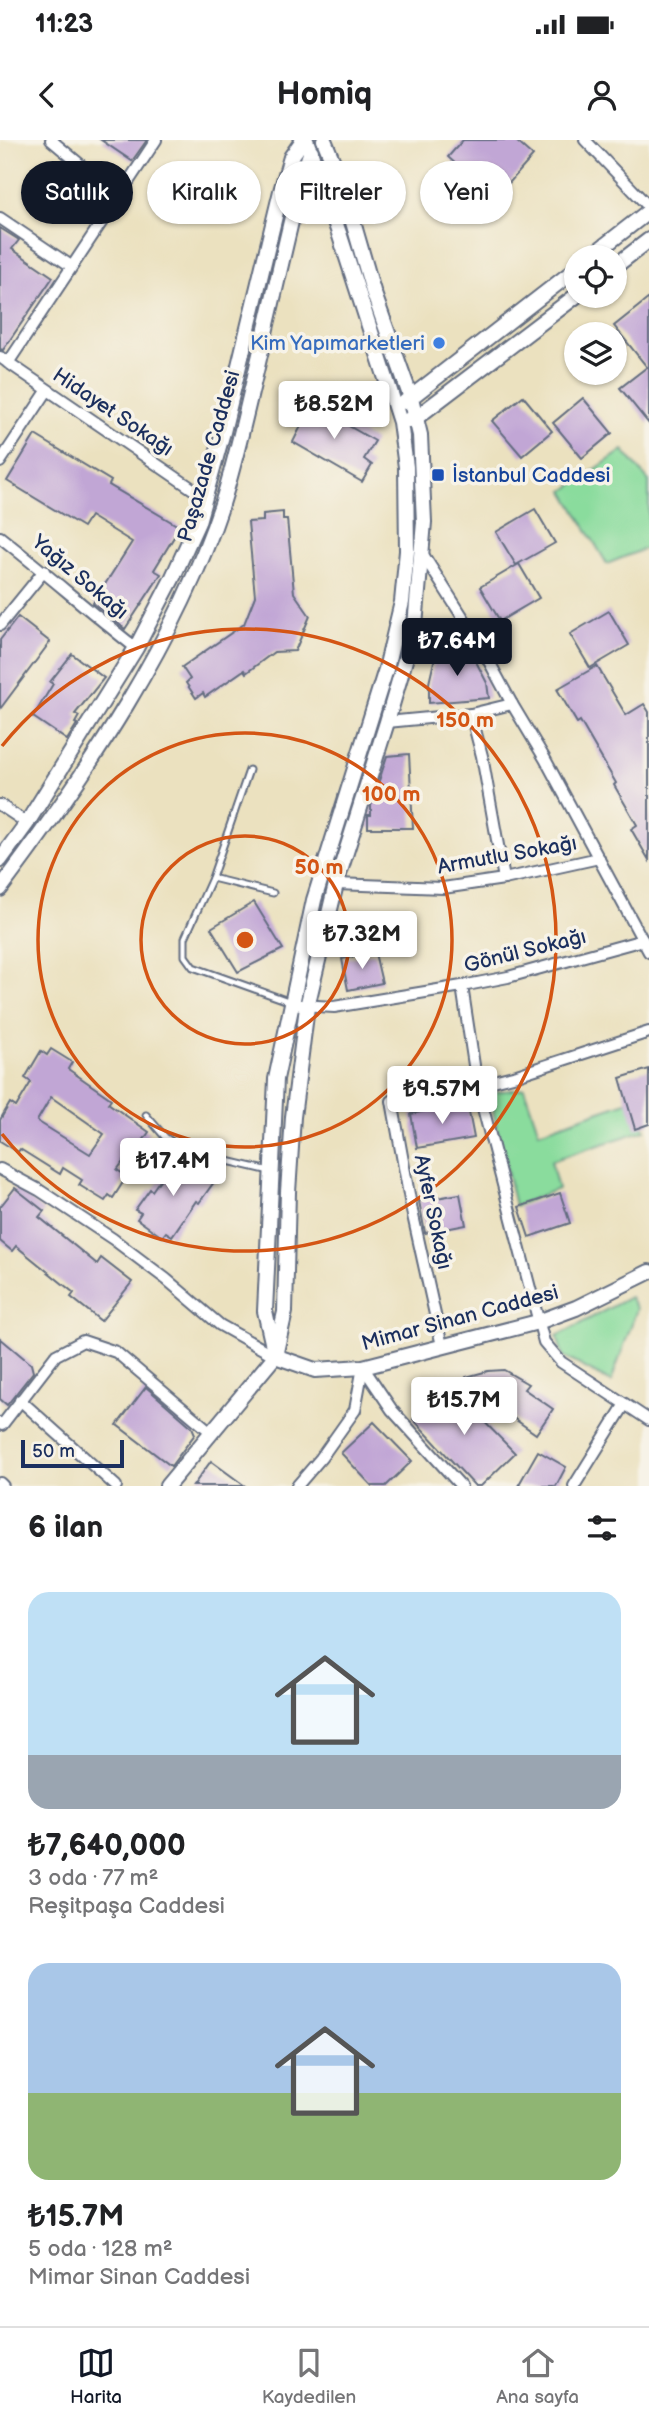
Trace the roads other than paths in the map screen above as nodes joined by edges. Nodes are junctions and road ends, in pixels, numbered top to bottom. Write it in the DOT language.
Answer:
graph roads {
  1 [pos="51,140"];
  2 [pos="156,140"];
  3 [pos="324,140"];
  4 [pos="585,140"];
  5 [pos="309,143"];
  6 [pos="76,161"];
  7 [pos="133,174"];
  8 [pos="649,209"];
  9 [pos="0,218"];
  10 [pos="99,224"];
  11 [pos="649,240"];
  12 [pos="605,245"];
  13 [pos="627,257"];
  14 [pos="71,266"];
  15 [pos="564,278"];
  16 [pos="564,305"];
  17 [pos="4,360"];
  18 [pos="47,391"];
  19 [pos="411,398"];
  20 [pos="398,415"];
  21 [pos="417,417"];
  22 [pos="0,462"];
  23 [pos="206,498"];
  24 [pos="0,537"];
  25 [pos="415,552"];
  26 [pos="44,571"];
  27 [pos="0,625"];
  28 [pos="136,648"];
  29 [pos="151,662"];
  30 [pos="512,704"];
  31 [pos="471,714"];
  32 [pos="387,722"];
  33 [pos="249,770"];
  34 [pos="0,805"];
  35 [pos="27,823"];
  36 [pos="40,834"];
  37 [pos="599,858"];
  38 [pos="0,860"];
  39 [pos="212,878"];
  40 [pos="504,879"];
  41 [pos="336,884"];
  42 [pos="0,889"];
  43 [pos="273,893"];
  44 [pos="643,940"];
  45 [pos="649,952"];
  46 [pos="462,986"];
  47 [pos="291,1002"];
  48 [pos="307,1007"];
  49 [pos="649,1032"];
  50 [pos="477,1085"];
  51 [pos="146,1115"];
  52 [pos="0,1169"];
  53 [pos="271,1171"];
  54 [pos="649,1272"];
  55 [pos="538,1322"];
  56 [pos="442,1346"];
  57 [pos="275,1356"];
  58 [pos="363,1367"];
  59 [pos="20,1399"];
  60 [pos="625,1404"];
  61 [pos="649,1420"];
  62 [pos="1,1425"];
  63 [pos="212,1433"];
  64 [pos="116,1486"];
  65 [pos="167,1486"];
  66 [pos="297,1486"];
  67 [pos="461,1486"];
  68 [pos="574,1486"];
  1 -- 6 [label="street"];
  2 -- 7 [label="street"];
  3 -- 19 [label="street"];
  4 -- 8 [label="street"];
  5 -- 20 [label="street"];
  5 -- 23 [label="street, Paşazade Caddesi"];
  5 -- 29 [label="street, Paşazade Caddesi"];
  8 -- 12 [label="street"];
  9 -- 14 [label="street"];
  10 -- 14 [label="street"];
  11 -- 13 [label="street"];
  14 -- 17 [label="street"];
  15 -- 19 [label="street"];
  16 -- 21 [label="street"];
  17 -- 18 [label="street, Hidayet Sokağı"];
  18 -- 22 [label="street"];
  18 -- 23 [label="street, Hidayet Sokağı"];
  19 -- 20 [label="street"];
  19 -- 21 [label="street"];
  20 -- 21 [label="street"];
  20 -- 25 [label="street"];
  21 -- 25 [label="street"];
  23 -- 28 [label="street, Paşazade Caddesi"];
  24 -- 26 [label="street, Yağız Sokağı"];
  25 -- 30 [label="street"];
  25 -- 32 [label="street"];
  25 -- 47 [label="street"];
  26 -- 27 [label="street"];
  26 -- 28 [label="street, Yağız Sokağı"];
  28 -- 29 [label="street"];
  28 -- 35 [label="street, Paşazade Caddesi"];
  29 -- 36 [label="street, Paşazade Caddesi"];
  30 -- 31 [label="street"];
  30 -- 37 [label="street"];
  31 -- 32 [label="street"];
  31 -- 40 [label="street"];
  32 -- 41 [label="street"];
  33 -- 39 [label="lane"];
  34 -- 35 [label="street"];
  35 -- 36 [label="street"];
  35 -- 38 [label="street, Paşazade Caddesi"];
  36 -- 42 [label="street, Paşazade Caddesi"];
  37 -- 40 [label="street, Armutlu Sokağı"];
  37 -- 44 [label="street"];
  39 -- 43 [label="lane"];
  39 -- 47 [label="lane"];
  40 -- 41 [label="street, Armutlu Sokağı"];
  41 -- 48 [label="street"];
  44 -- 45 [label="street"];
  44 -- 46 [label="street, Gönül Sokağı"];
  46 -- 48 [label="street, Gönül Sokağı"];
  46 -- 50 [label="street"];
  47 -- 48 [label="street, Gönül Sokağı"];
  47 -- 53 [label="street"];
  48 -- 57 [label="street"];
  49 -- 50 [label="street, Ayfer Sokağı"];
  50 -- 55 [label="street"];
  50 -- 56 [label="street, Ayfer Sokağı"];
  51 -- 53 [label="lane"];
  52 -- 57 [label="street"];
  53 -- 57 [label="street"];
  54 -- 55 [label="street, Mimar Sinan Caddesi"];
  55 -- 56 [label="street, Mimar Sinan Caddesi"];
  55 -- 60 [label="street"];
  56 -- 58 [label="street, Mimar Sinan Caddesi"];
  57 -- 58 [label="street, Mimar Sinan Caddesi"];
  57 -- 63 [label="street"];
  58 -- 66 [label="street"];
  58 -- 67 [label="street"];
  59 -- 62 [label="street"];
  59 -- 63 [label="street"];
  59 -- 64 [label="street"];
  60 -- 61 [label="street"];
  60 -- 68 [label="street"];
  63 -- 65 [label="street"];
}
